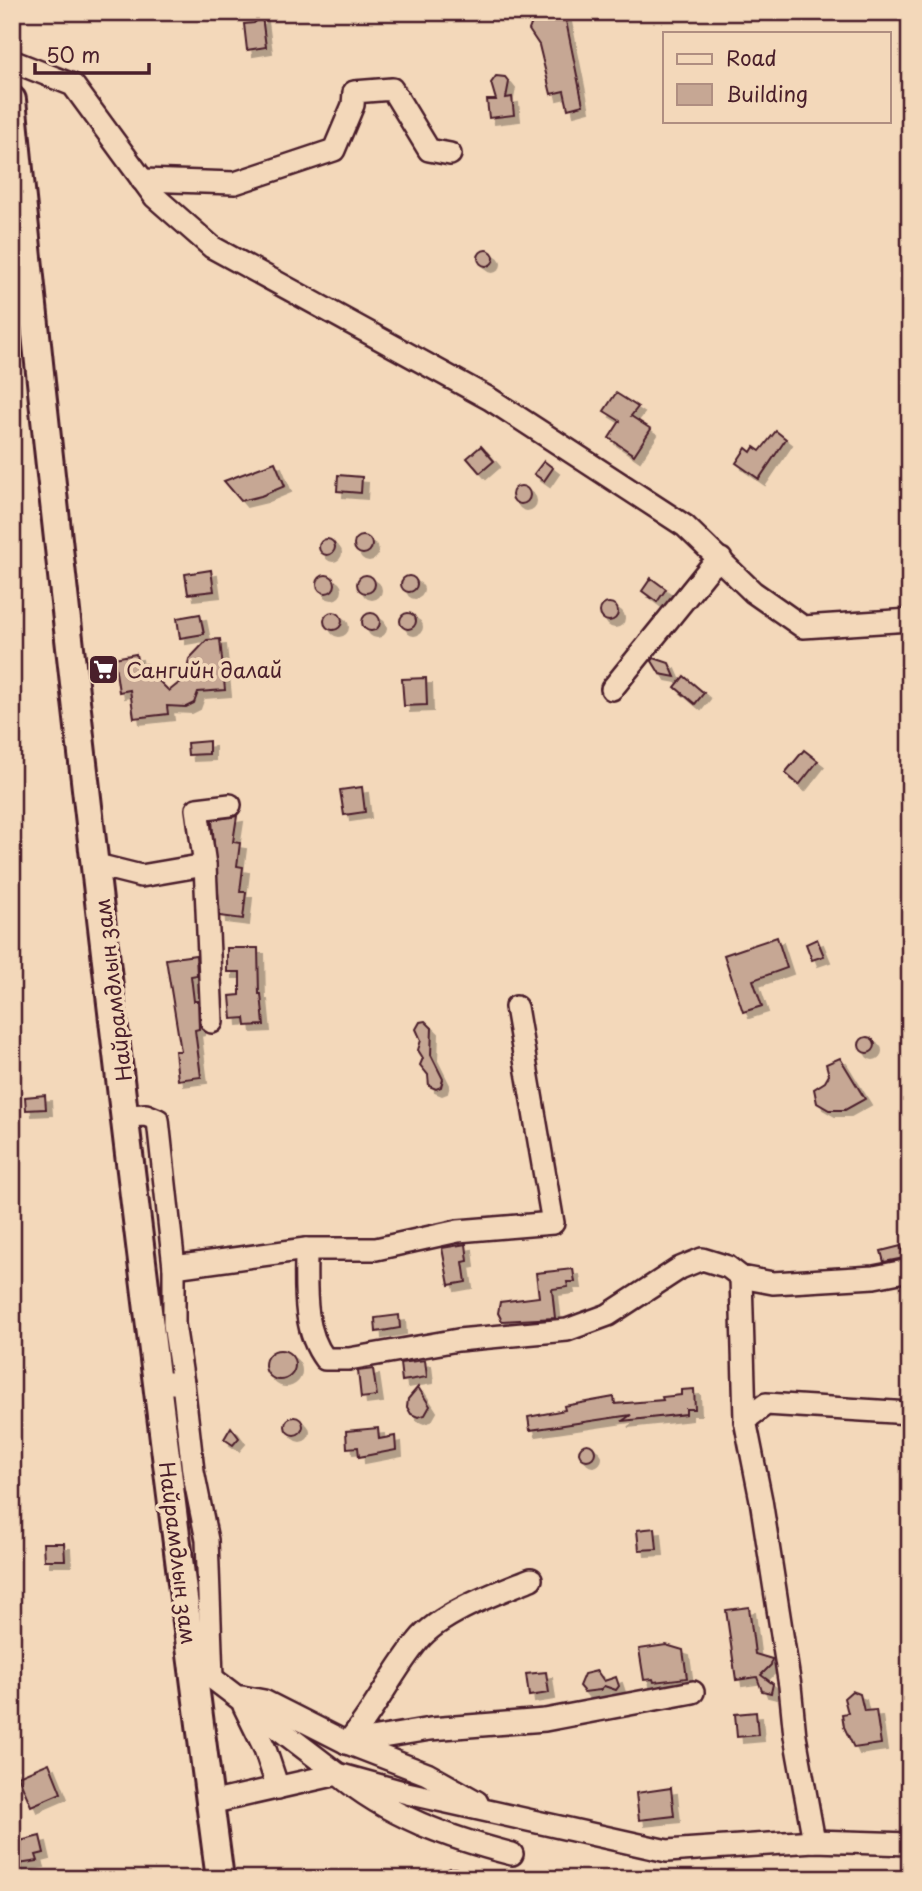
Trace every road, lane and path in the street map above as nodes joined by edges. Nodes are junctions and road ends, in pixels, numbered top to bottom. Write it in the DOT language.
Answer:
graph roads {
  1 [pos="12,61"];
  2 [pos="12,100"];
  3 [pos="450,154"];
  4 [pos="142,180"];
  5 [pos="721,559"];
  6 [pos="910,620"];
  7 [pos="612,689"];
  8 [pos="230,805"];
  9 [pos="97,865"];
  10 [pos="205,865"];
  11 [pos="516,1007"];
  12 [pos="212,1022"];
  13 [pos="126,1116"];
  14 [pos="306,1249"];
  15 [pos="173,1268"];
  16 [pos="910,1270"];
  17 [pos="741,1276"];
  18 [pos="170,1383"];
  19 [pos="910,1413"];
  20 [pos="745,1420"];
  21 [pos="531,1579"];
  22 [pos="203,1674"];
  23 [pos="693,1692"];
  24 [pos="239,1699"];
  25 [pos="347,1743"];
  26 [pos="338,1774"];
  27 [pos="278,1788"];
  28 [pos="210,1802"];
  29 [pos="491,1810"];
  30 [pos="814,1841"];
  31 [pos="910,1844"];
  32 [pos="512,1854"];
  33 [pos="220,1879"];
  1 -- 4 [label="street"];
  2 -- 9 [label="main road, Найрамдлын зам"];
  3 -- 4 [label="street"];
  4 -- 5 [label="street"];
  5 -- 6 [label="street"];
  5 -- 7 [label="street"];
  8 -- 10 [label="street"];
  9 -- 10 [label="street"];
  9 -- 13 [label="main road, Найрамдлын зам"];
  10 -- 12 [label="street"];
  11 -- 14 [label="street"];
  13 -- 15 [label="street"];
  13 -- 18 [label="main road, Найрамдлын зам"];
  14 -- 15 [label="street"];
  14 -- 17 [label="street"];
  15 -- 18 [label="street"];
  16 -- 17 [label="street"];
  17 -- 20 [label="street"];
  18 -- 22 [label="main road, Найрамдлын зам"];
  19 -- 20 [label="street"];
  20 -- 30 [label="street"];
  21 -- 25 [label="street"];
  22 -- 24 [label="street"];
  22 -- 28 [label="main road, Найрамдлын зам"];
  23 -- 25 [label="street"];
  24 -- 25 [label="street"];
  24 -- 26 [label="street"];
  24 -- 27 [label="street"];
  25 -- 29 [label="street"];
  26 -- 27 [label="street"];
  26 -- 29 [label="street"];
  26 -- 32 [label="street"];
  27 -- 28 [label="street"];
  28 -- 33 [label="main road, Найрамдлын зам"];
  29 -- 30 [label="street"];
  30 -- 31 [label="street"];
}
